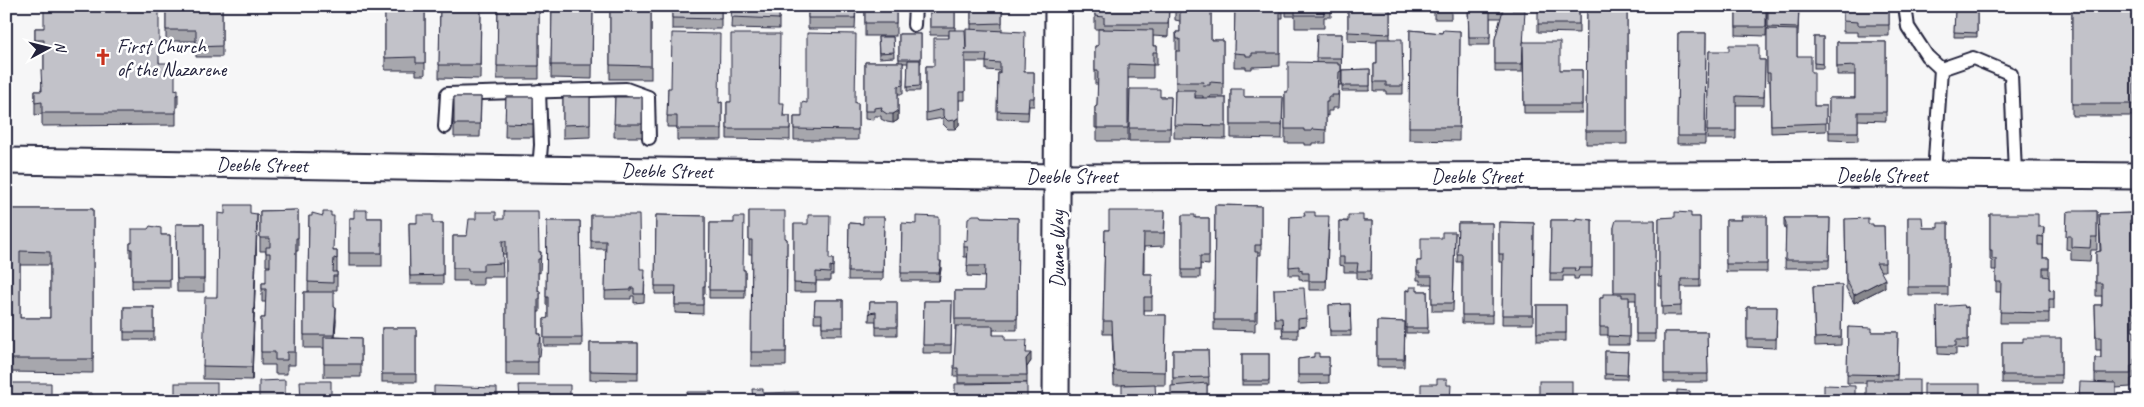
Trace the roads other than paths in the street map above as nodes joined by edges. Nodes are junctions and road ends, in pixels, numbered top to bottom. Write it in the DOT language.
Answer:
graph roads {
  1 [pos="915,6"];
  2 [pos="1058,6"];
  3 [pos="1904,6"];
  4 [pos="914,26"];
  5 [pos="1941,69"];
  6 [pos="539,91"];
  7 [pos="445,127"];
  8 [pos="649,138"];
  9 [pos="6,161"];
  10 [pos="539,169"];
  11 [pos="1934,174"];
  12 [pos="2014,174"];
  13 [pos="2138,176"];
  14 [pos="1057,177"];
  15 [pos="1056,401"];
  1 -- 4 [label="lane"];
  2 -- 14 [label="street, Duane Way"];
  3 -- 5 [label="lane"];
  5 -- 11 [label="lane"];
  5 -- 12 [label="lane"];
  6 -- 7 [label="lane"];
  6 -- 8 [label="lane"];
  6 -- 10 [label="lane"];
  9 -- 10 [label="street, Deeble Street"];
  10 -- 14 [label="street, Deeble Street"];
  11 -- 12 [label="street, Deeble Street"];
  11 -- 14 [label="street, Deeble Street"];
  12 -- 13 [label="street, Deeble Street"];
  14 -- 15 [label="street, Duane Way"];
}
